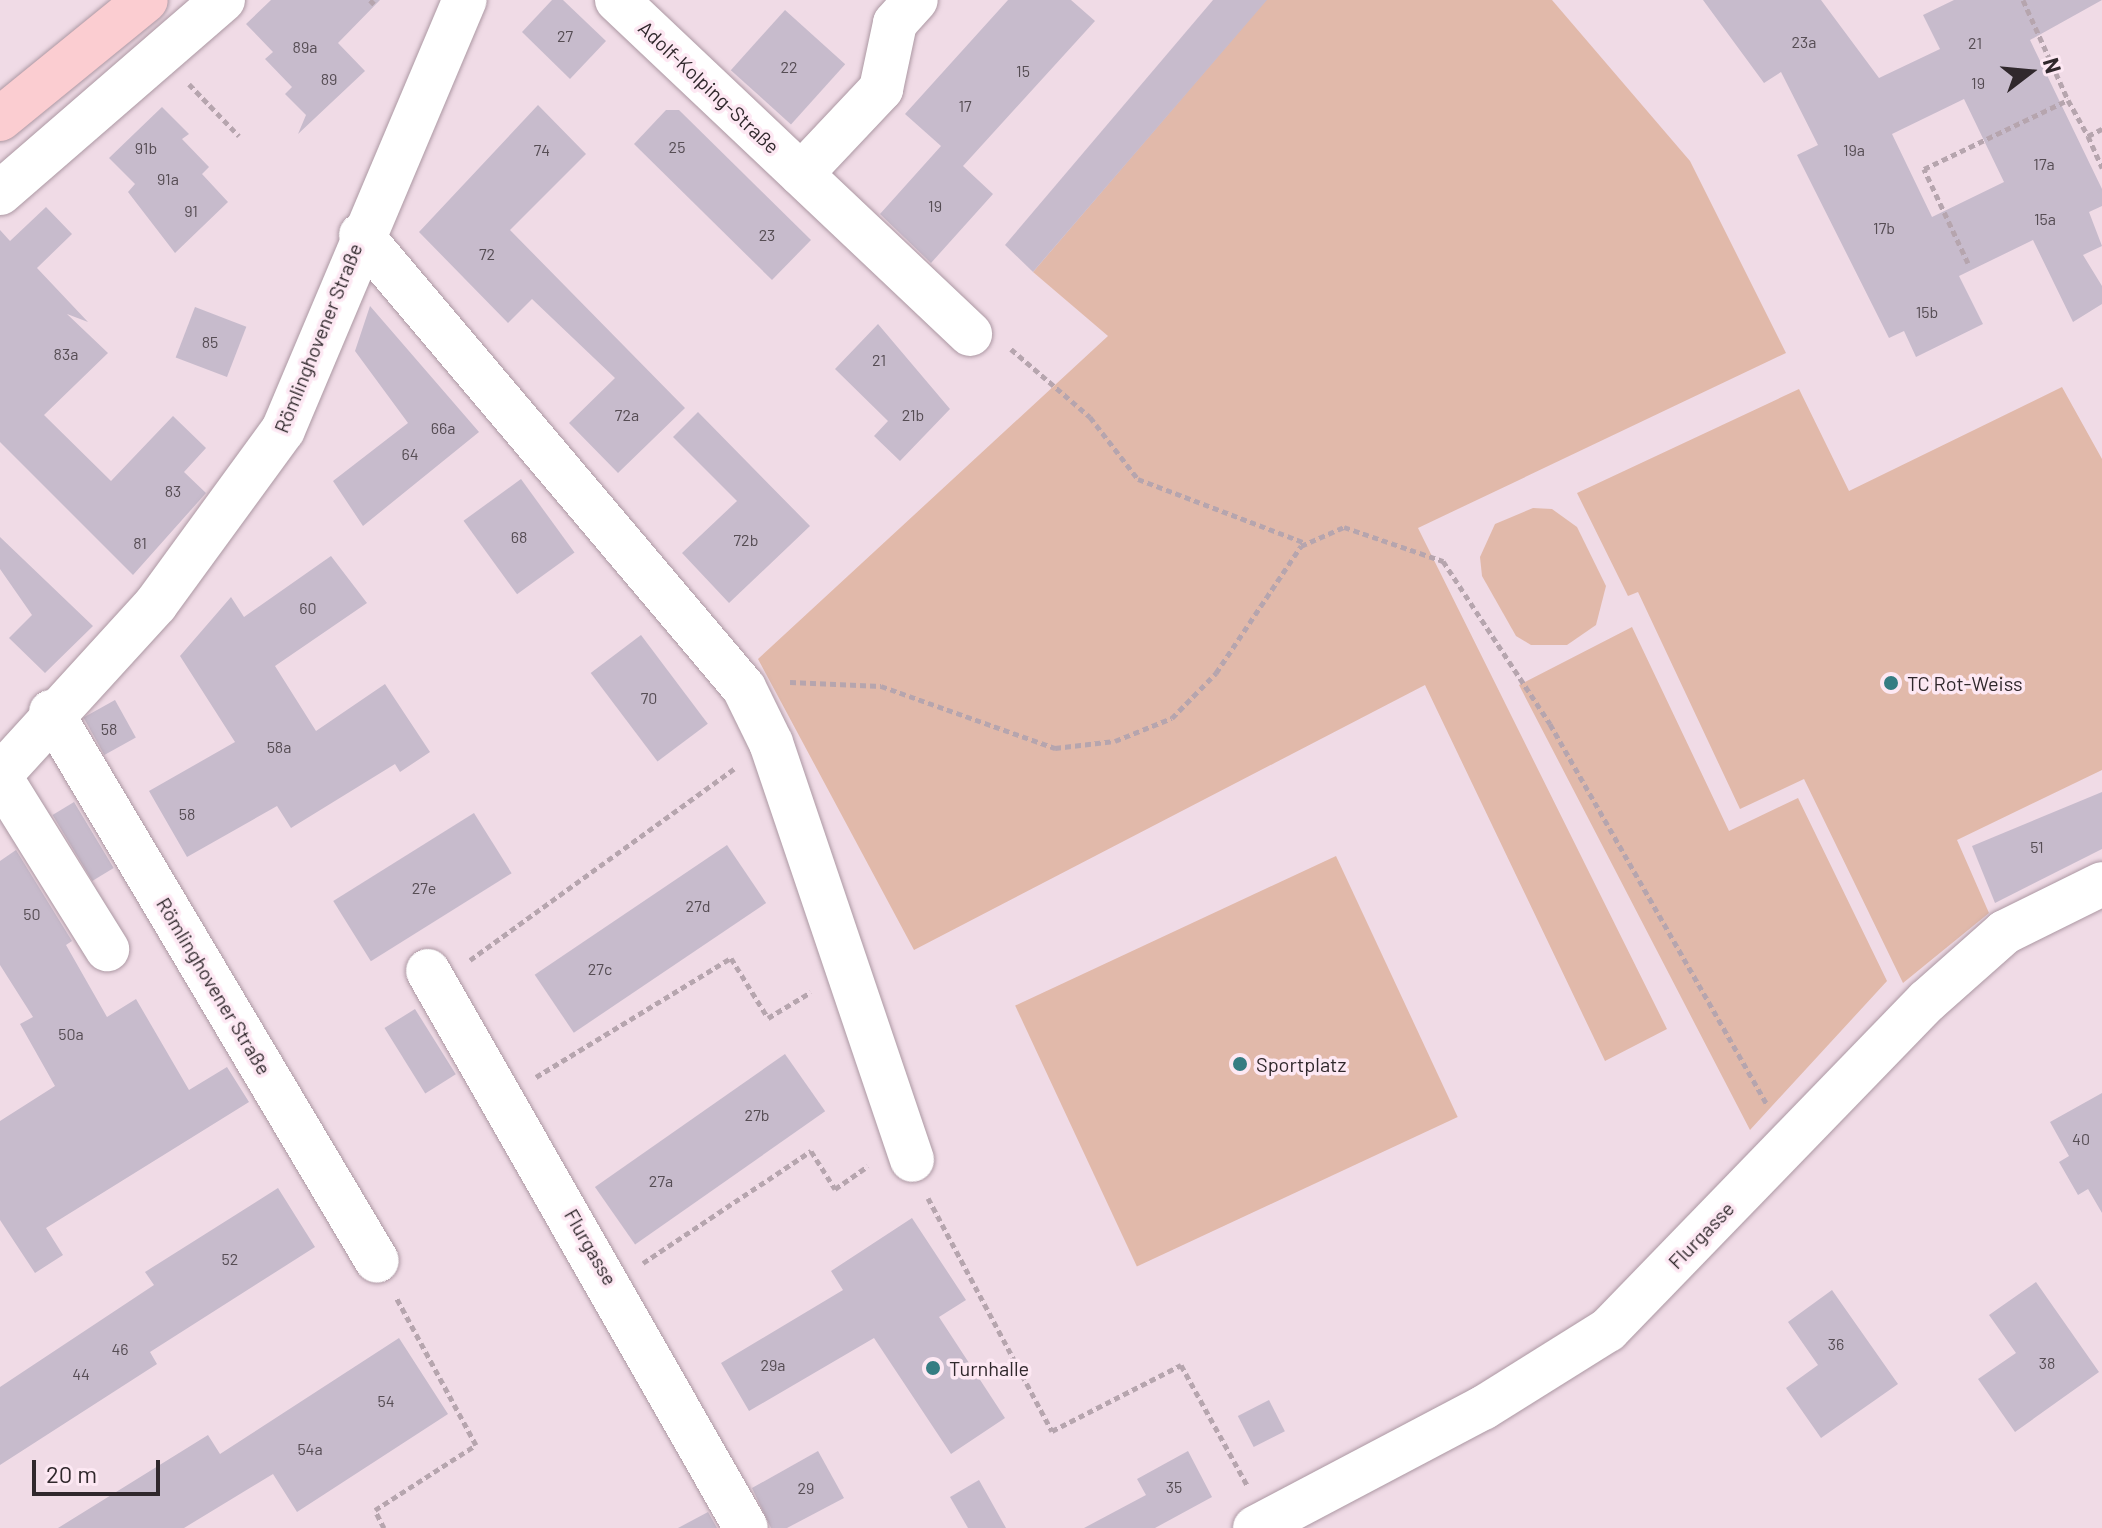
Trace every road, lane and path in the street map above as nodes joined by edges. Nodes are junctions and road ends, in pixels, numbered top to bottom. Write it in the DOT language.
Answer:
graph roads {
  1 [pos="146,0"];
  2 [pos="223,0"];
  3 [pos="465,0"];
  4 [pos="617,0"];
  5 [pos="916,0"];
  6 [pos="2023,0"];
  7 [pos="161,54"];
  8 [pos="2068,100"];
  9 [pos="0,119"];
  10 [pos="2102,129"];
  11 [pos="239,136"];
  12 [pos="2088,136"];
  13 [pos="2102,168"];
  14 [pos="801,174"];
  15 [pos="0,193"];
  16 [pos="361,235"];
  17 [pos="1968,263"];
  18 [pos="964,329"];
  19 [pos="1306,544"];
  20 [pos="744,688"];
  21 [pos="51,712"];
  22 [pos="771,743"];
  23 [pos="0,776"];
  24 [pos="2102,884"];
  25 [pos="107,949"];
  26 [pos="847,970"];
  27 [pos="432,978"];
  28 [pos="504,1097"];
  29 [pos="1794,1141"];
  30 [pos="908,1151"];
  31 [pos="377,1261"];
  32 [pos="612,1283"];
  33 [pos="1261,1525"];
  34 [pos="384,1528"];
  35 [pos="746,1528"];
  1 -- 9 [label="main road"];
  2 -- 7 [label="street"];
  3 -- 16 [label="street, Römlinghovener Straße"];
  4 -- 14 [label="street, Adolf-Kolping-Straße"];
  5 -- 14 [label="street"];
  6 -- 8 [label="path"];
  7 -- 11 [label="path"];
  7 -- 15 [label="street"];
  8 -- 12 [label="path"];
  8 -- 17 [label="path"];
  10 -- 12 [label="path"];
  12 -- 13 [label="path"];
  14 -- 18 [label="street, Adolf-Kolping-Straße"];
  16 -- 20 [label="street"];
  16 -- 21 [label="street, Römlinghovener Straße"];
  18 -- 19 [label="path"];
  19 -- 20 [label="path"];
  19 -- 29 [label="path"];
  20 -- 22 [label="street"];
  21 -- 23 [label="street, Römlinghovener Straße"];
  21 -- 31 [label="street, Römlinghovener Straße"];
  22 -- 26 [label="street"];
  22 -- 27 [label="path"];
  23 -- 25 [label="street"];
  24 -- 29 [label="street, Flurgasse"];
  26 -- 28 [label="path"];
  26 -- 30 [label="street"];
  27 -- 28 [label="street, Flurgasse"];
  28 -- 32 [label="street, Flurgasse"];
  29 -- 33 [label="street, Flurgasse"];
  30 -- 32 [label="path"];
  30 -- 33 [label="path"];
  31 -- 34 [label="path"];
  32 -- 35 [label="street, Flurgasse"];
}
